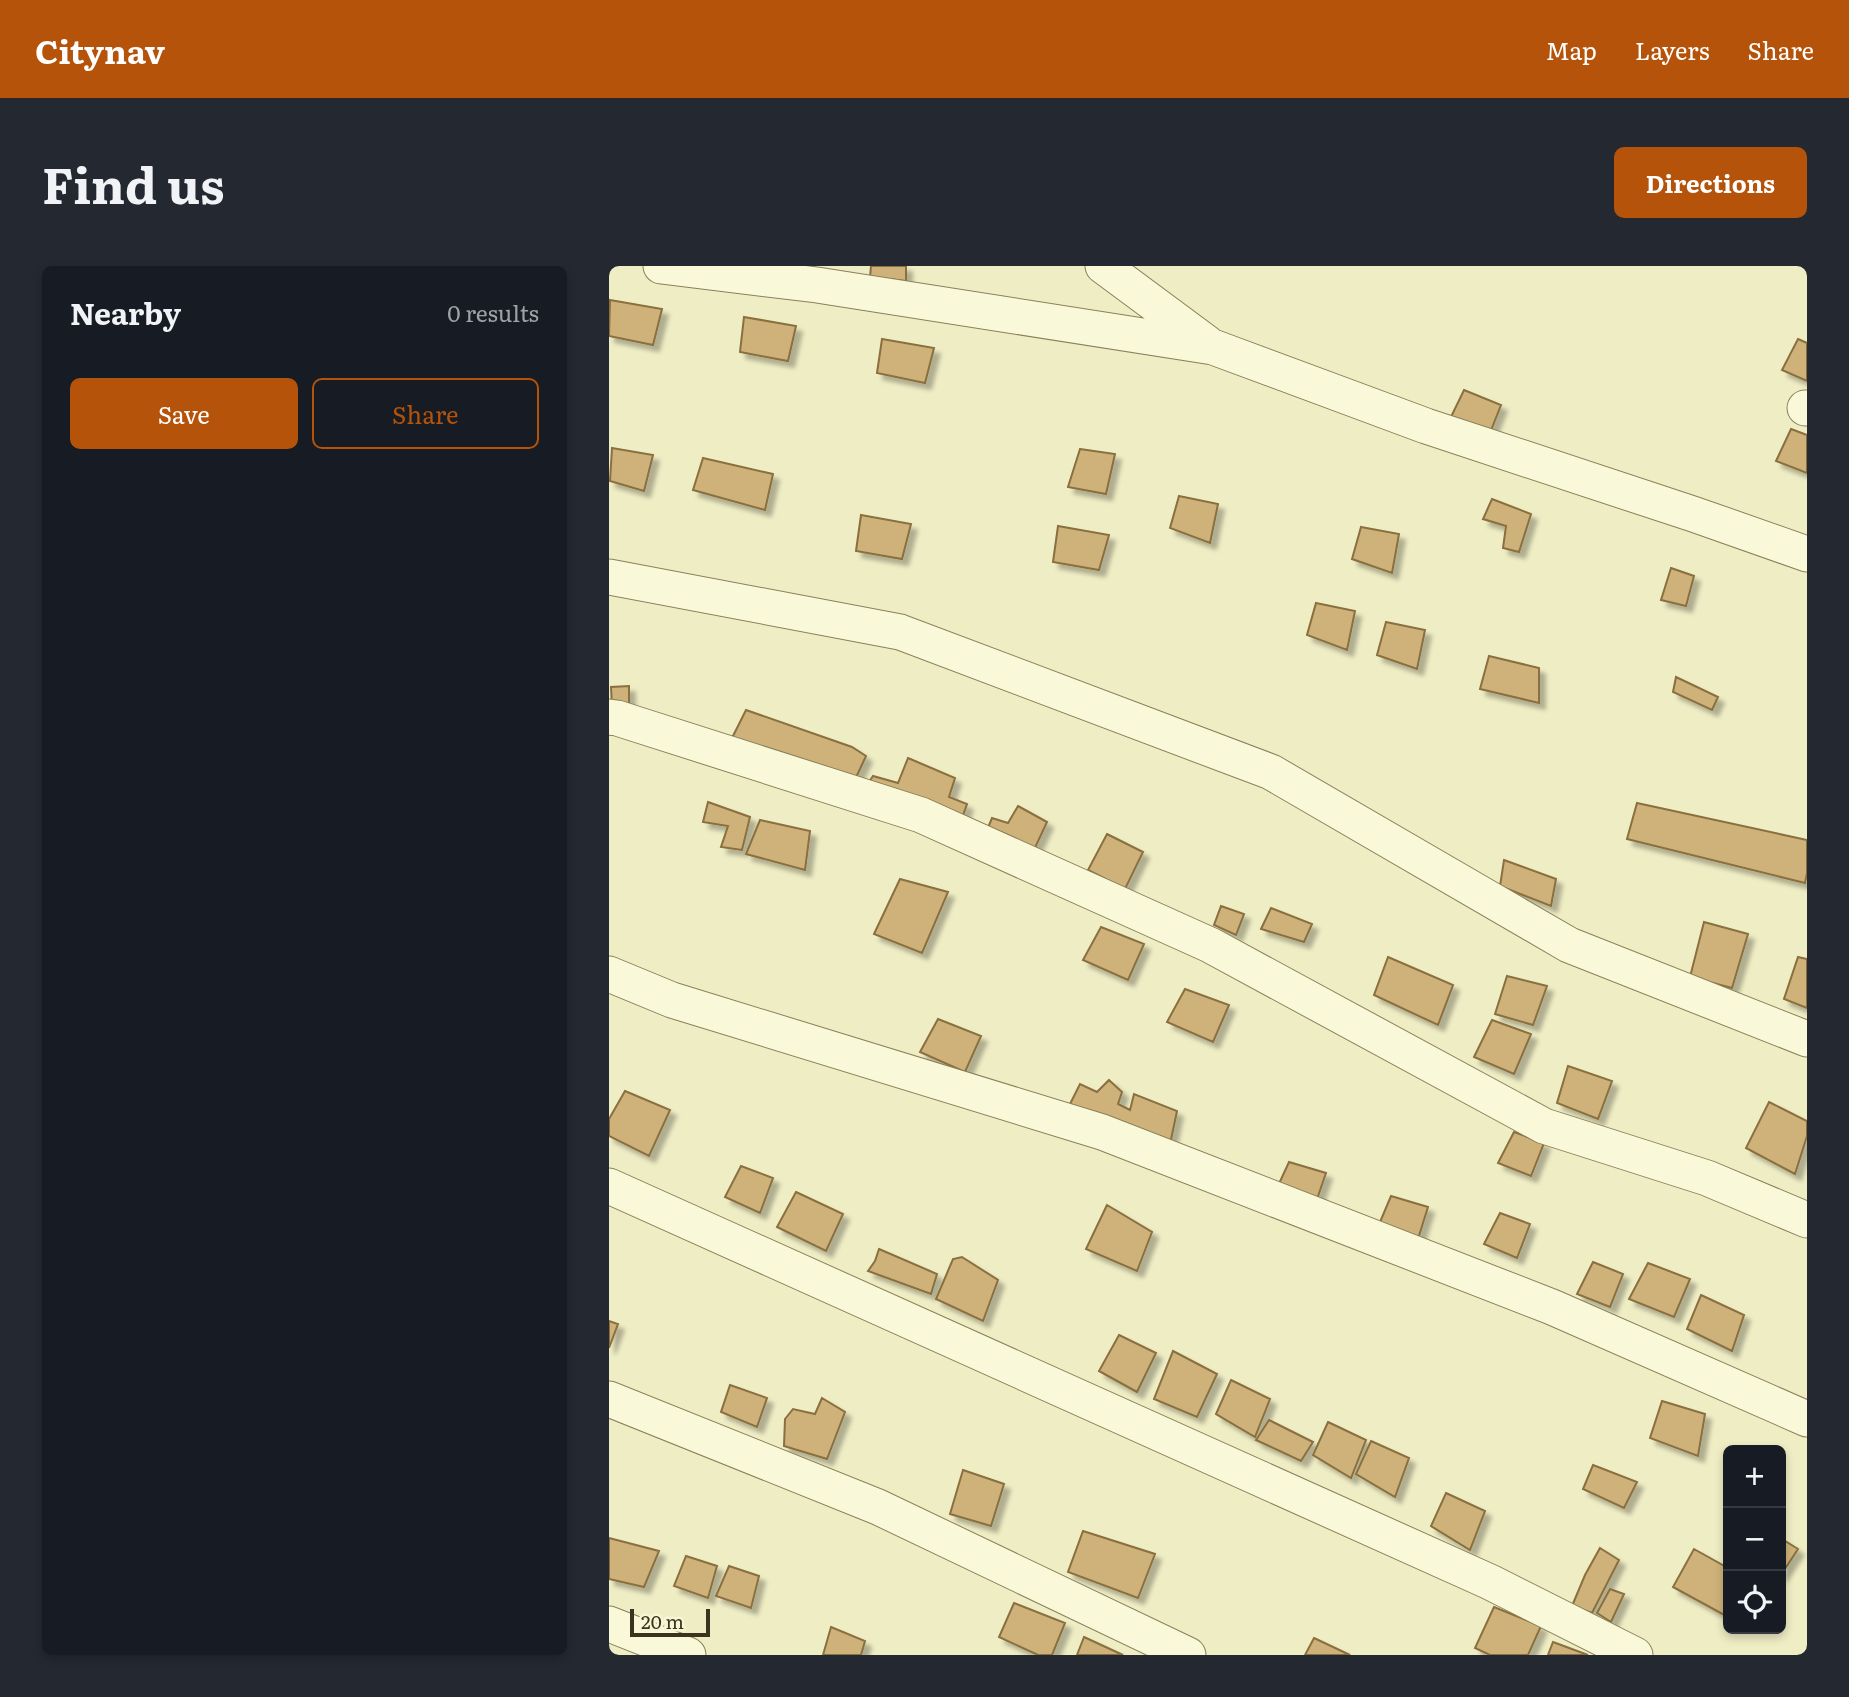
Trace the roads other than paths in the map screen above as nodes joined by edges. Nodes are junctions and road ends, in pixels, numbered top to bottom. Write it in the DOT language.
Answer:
graph roads {
  1 [pos="661,266"];
  2 [pos="1103,266"];
  3 [pos="1213,347"];
  4 [pos="1807,554"];
  5 [pos="609,577"];
  6 [pos="609,717"];
  7 [pos="609,974"];
  8 [pos="1807,1039"];
  9 [pos="609,1186"];
  10 [pos="1807,1220"];
  11 [pos="609,1399"];
  12 [pos="1807,1419"];
  13 [pos="609,1624"];
  14 [pos="688,1655"];
  15 [pos="1188,1655"];
  16 [pos="1635,1655"];
  1 -- 3 [label="street"];
  2 -- 3 [label="street"];
  3 -- 4 [label="street"];
  5 -- 8 [label="street"];
  6 -- 10 [label="street"];
  7 -- 12 [label="street"];
  9 -- 16 [label="street"];
  11 -- 15 [label="street"];
  13 -- 14 [label="street"];
}
